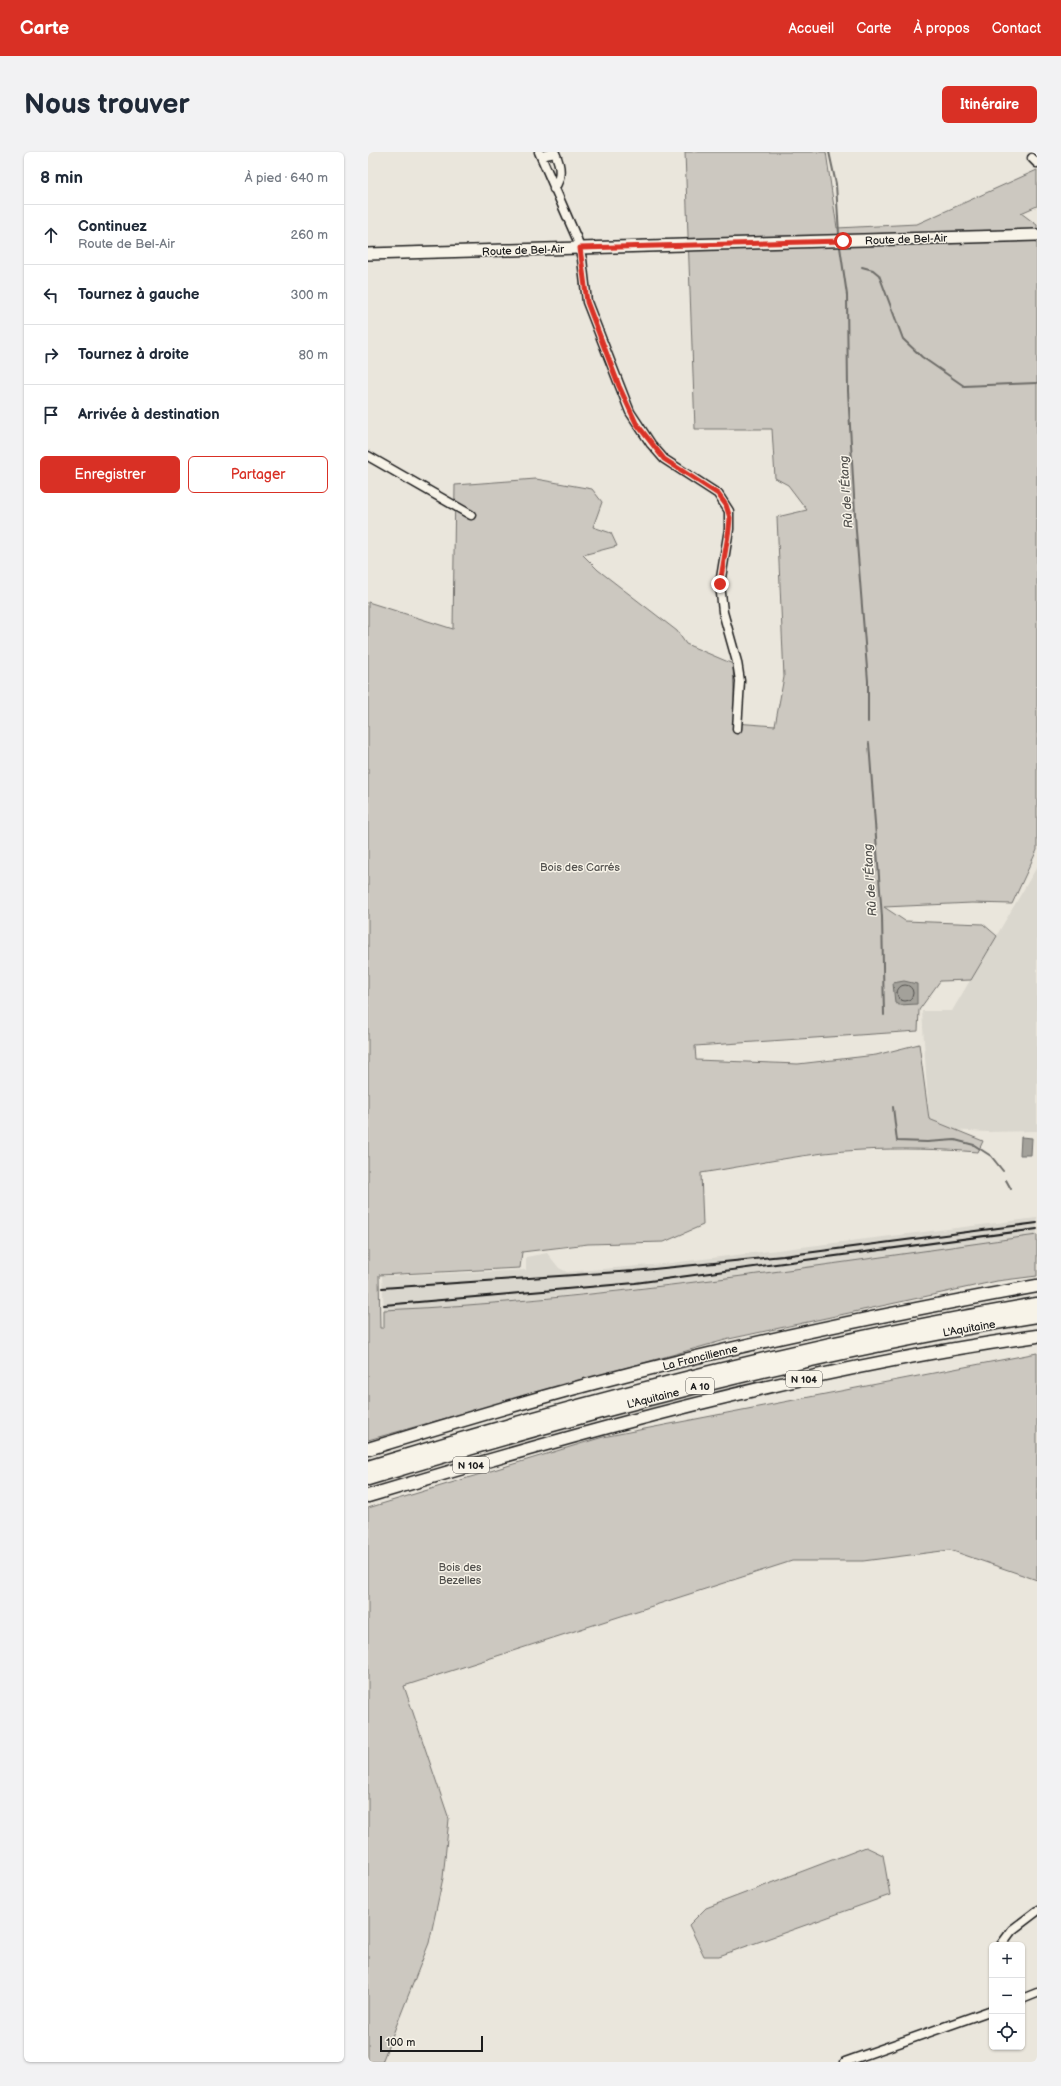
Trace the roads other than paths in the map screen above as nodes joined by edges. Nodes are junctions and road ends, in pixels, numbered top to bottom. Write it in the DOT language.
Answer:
graph roads {
  1 [pos="540,154"];
  2 [pos="554,190"];
  3 [pos="1037,235"];
  4 [pos="580,248"];
  5 [pos="368,254"];
  6 [pos="368,456"];
  7 [pos="471,515"];
  8 [pos="737,729"];
  9 [pos="1037,1286"];
  10 [pos="1037,1304"];
  11 [pos="1037,1316"];
  12 [pos="1037,1336"];
  13 [pos="368,1449"];
  14 [pos="368,1467"];
  15 [pos="368,1479"];
  16 [pos="368,1496"];
  17 [pos="1037,1911"];
  18 [pos="1003,1942"];
  19 [pos="1037,1994"];
  20 [pos="1025,1998"];
  21 [pos="989,2011"];
  22 [pos="846,2062"];
  1 -- 2 [label="street"];
  1 -- 2 [label="street"];
  2 -- 4 [label="street"];
  3 -- 4 [label="main road, Route de Bel-Air"];
  4 -- 5 [label="main road, Route de Bel-Air"];
  4 -- 8 [label="street"];
  6 -- 7 [label="street"];
  9 -- 13 [label="highway, La Francilienne"];
  10 -- 14 [label="highway, L'Aquitaine / A 10"];
  11 -- 15 [label="highway, L'Aquitaine / A 10"];
  12 -- 16 [label="highway, N 104"];
  17 -- 18 [label="street"];
  19 -- 20 [label="street"];
  21 -- 22 [label="street"];
}
